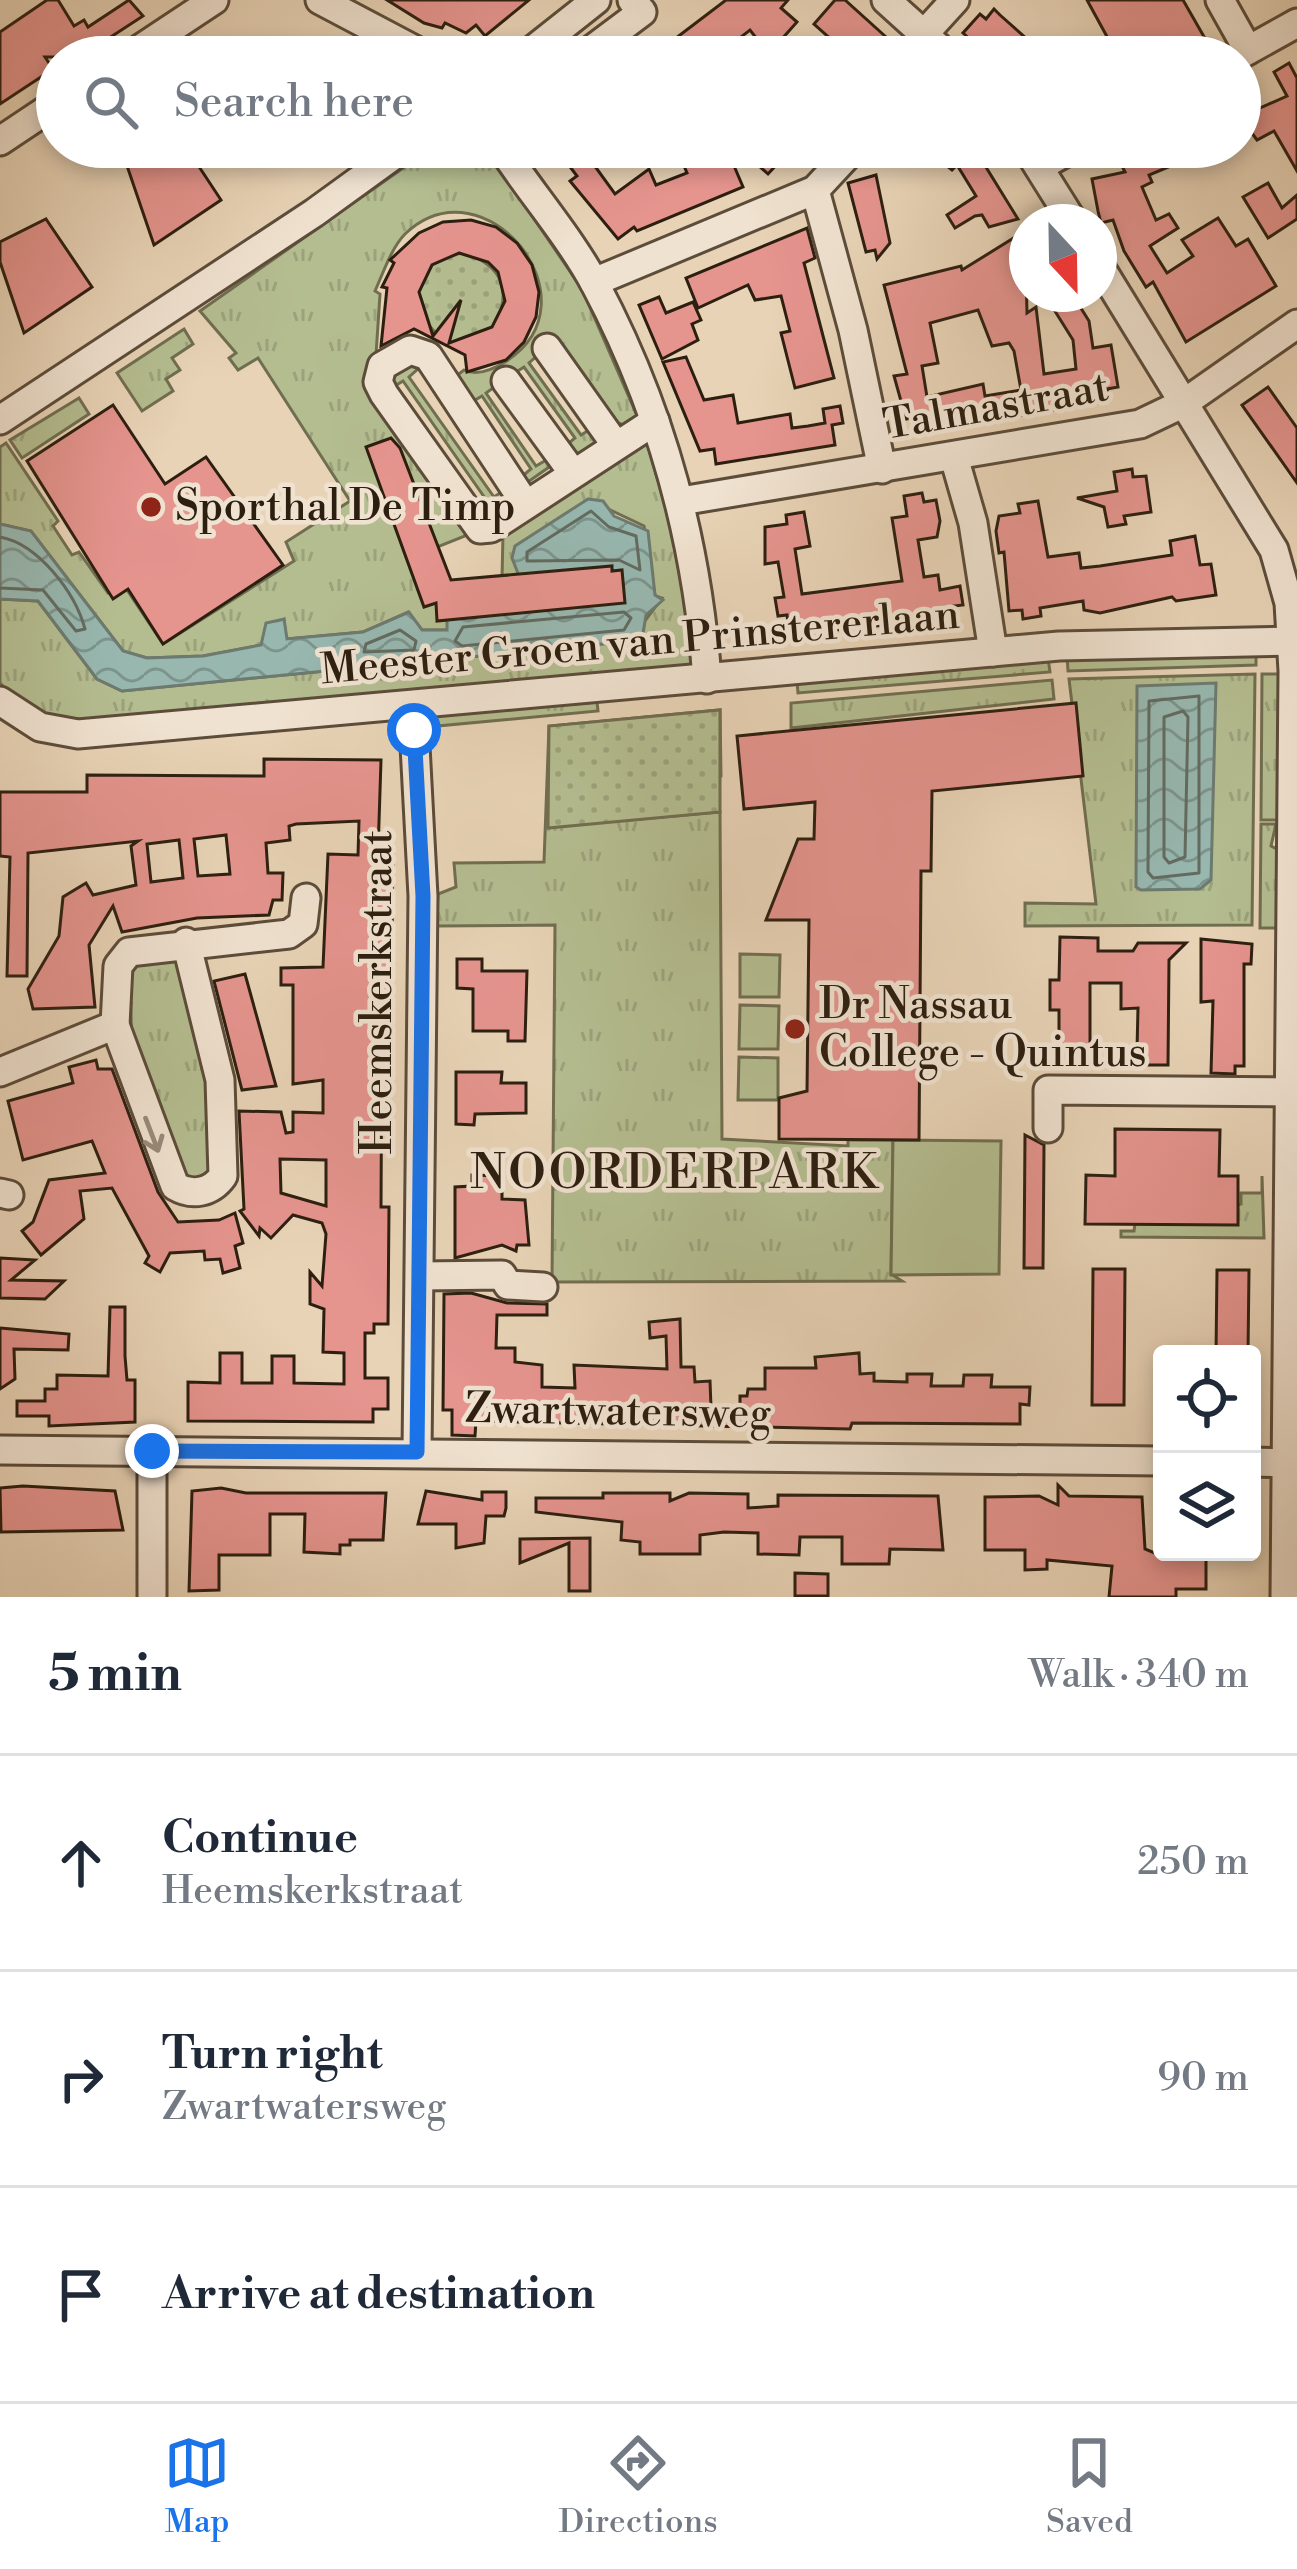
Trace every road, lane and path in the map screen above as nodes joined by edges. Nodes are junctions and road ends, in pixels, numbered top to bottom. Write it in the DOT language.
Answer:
graph roads {
  1 [pos="214,0"];
  2 [pos="320,0"];
  3 [pos="596,0"];
  4 [pos="886,0"];
  5 [pos="955,0"];
  6 [pos="1220,0"];
  7 [pos="644,4"];
  8 [pos="1297,23"];
  9 [pos="924,34"];
  10 [pos="160,36"];
  11 [pos="388,36"];
  12 [pos="551,36"];
  13 [pos="607,36"];
  14 [pos="1235,36"];
  15 [pos="1261,43"];
  16 [pos="36,117"];
  17 [pos="0,141"];
  18 [pos="375,168"];
  19 [pos="516,168"];
  20 [pos="836,168"];
  21 [pos="1040,168"];
  22 [pos="815,190"];
  23 [pos="1062,204"];
  24 [pos="594,282"];
  25 [pos="1117,294"];
  26 [pos="1297,324"];
  27 [pos="547,348"];
  28 [pos="506,381"];
  29 [pos="1184,404"];
  30 [pos="0,420"];
  31 [pos="656,421"];
  32 [pos="615,444"];
  33 [pos="955,457"];
  34 [pos="882,469"];
  35 [pos="573,473"];
  36 [pos="681,501"];
  37 [pos="526,505"];
  38 [pos="1295,641"];
  39 [pos="993,652"];
  40 [pos="707,679"];
  41 [pos="0,701"];
  42 [pos="413,708"];
  43 [pos="305,898"];
  44 [pos="186,942"];
  45 [pos="1294,959"];
  46 [pos="115,1025"];
  47 [pos="0,1072"];
  48 [pos="1289,1092"];
  49 [pos="1048,1128"];
  50 [pos="421,1276"];
  51 [pos="543,1287"];
  52 [pos="0,1450"];
  53 [pos="152,1451"];
  54 [pos="417,1452"];
  55 [pos="1153,1461"];
  56 [pos="1261,1462"];
  57 [pos="1291,1463"];
  58 [pos="152,1597"];
  59 [pos="1285,1597"];
  1 -- 10 [label="street"];
  2 -- 11 [label="street"];
  3 -- 12 [label="street"];
  4 -- 9 [label="street"];
  5 -- 9 [label="street"];
  6 -- 14 [label="street"];
  7 -- 13 [label="street"];
  8 -- 15 [label="street"];
  16 -- 17 [label="street"];
  18 -- 30 [label="street"];
  19 -- 24 [label="street"];
  20 -- 22 [label="street"];
  21 -- 23 [label="street"];
  22 -- 24 [label="street"];
  22 -- 34 [label="street"];
  24 -- 31 [label="street"];
  25 -- 29 [label="street"];
  26 -- 29 [label="street, Talmastraat"];
  27 -- 32 [label="street"];
  28 -- 35 [label="street"];
  29 -- 33 [label="street, Talmastraat"];
  29 -- 38 [label="street"];
  31 -- 32 [label="street"];
  31 -- 36 [label="street"];
  32 -- 35 [label="street"];
  33 -- 34 [label="street, Talmastraat"];
  33 -- 39 [label="street"];
  34 -- 36 [label="street, Talmastraat"];
  35 -- 37 [label="street"];
  36 -- 40 [label="street"];
  37 -- 37 [label="street"];
  38 -- 39 [label="street, Meester Groen van Prinstererlaan"];
  38 -- 45 [label="street"];
  39 -- 40 [label="street, Meester Groen van Prinstererlaan"];
  40 -- 42 [label="street, Meester Groen van Prinstererlaan"];
  41 -- 42 [label="street, Meester Groen van Prinstererlaan"];
  42 -- 50 [label="street, Heemskerkstraat"];
  43 -- 44 [label="street"];
  44 -- 46 [label="street"];
  46 -- 44 [label="street, one-way"];
  45 -- 48 [label="street"];
  46 -- 47 [label="street"];
  48 -- 49 [label="street"];
  48 -- 57 [label="street"];
  50 -- 51 [label="street"];
  50 -- 54 [label="street, Heemskerkstraat"];
  52 -- 53 [label="street, Zwartwatersweg"];
  53 -- 54 [label="street, Zwartwatersweg"];
  53 -- 58 [label="street"];
  54 -- 55 [label="street, Zwartwatersweg"];
  56 -- 57 [label="street"];
  57 -- 59 [label="street"];
}
